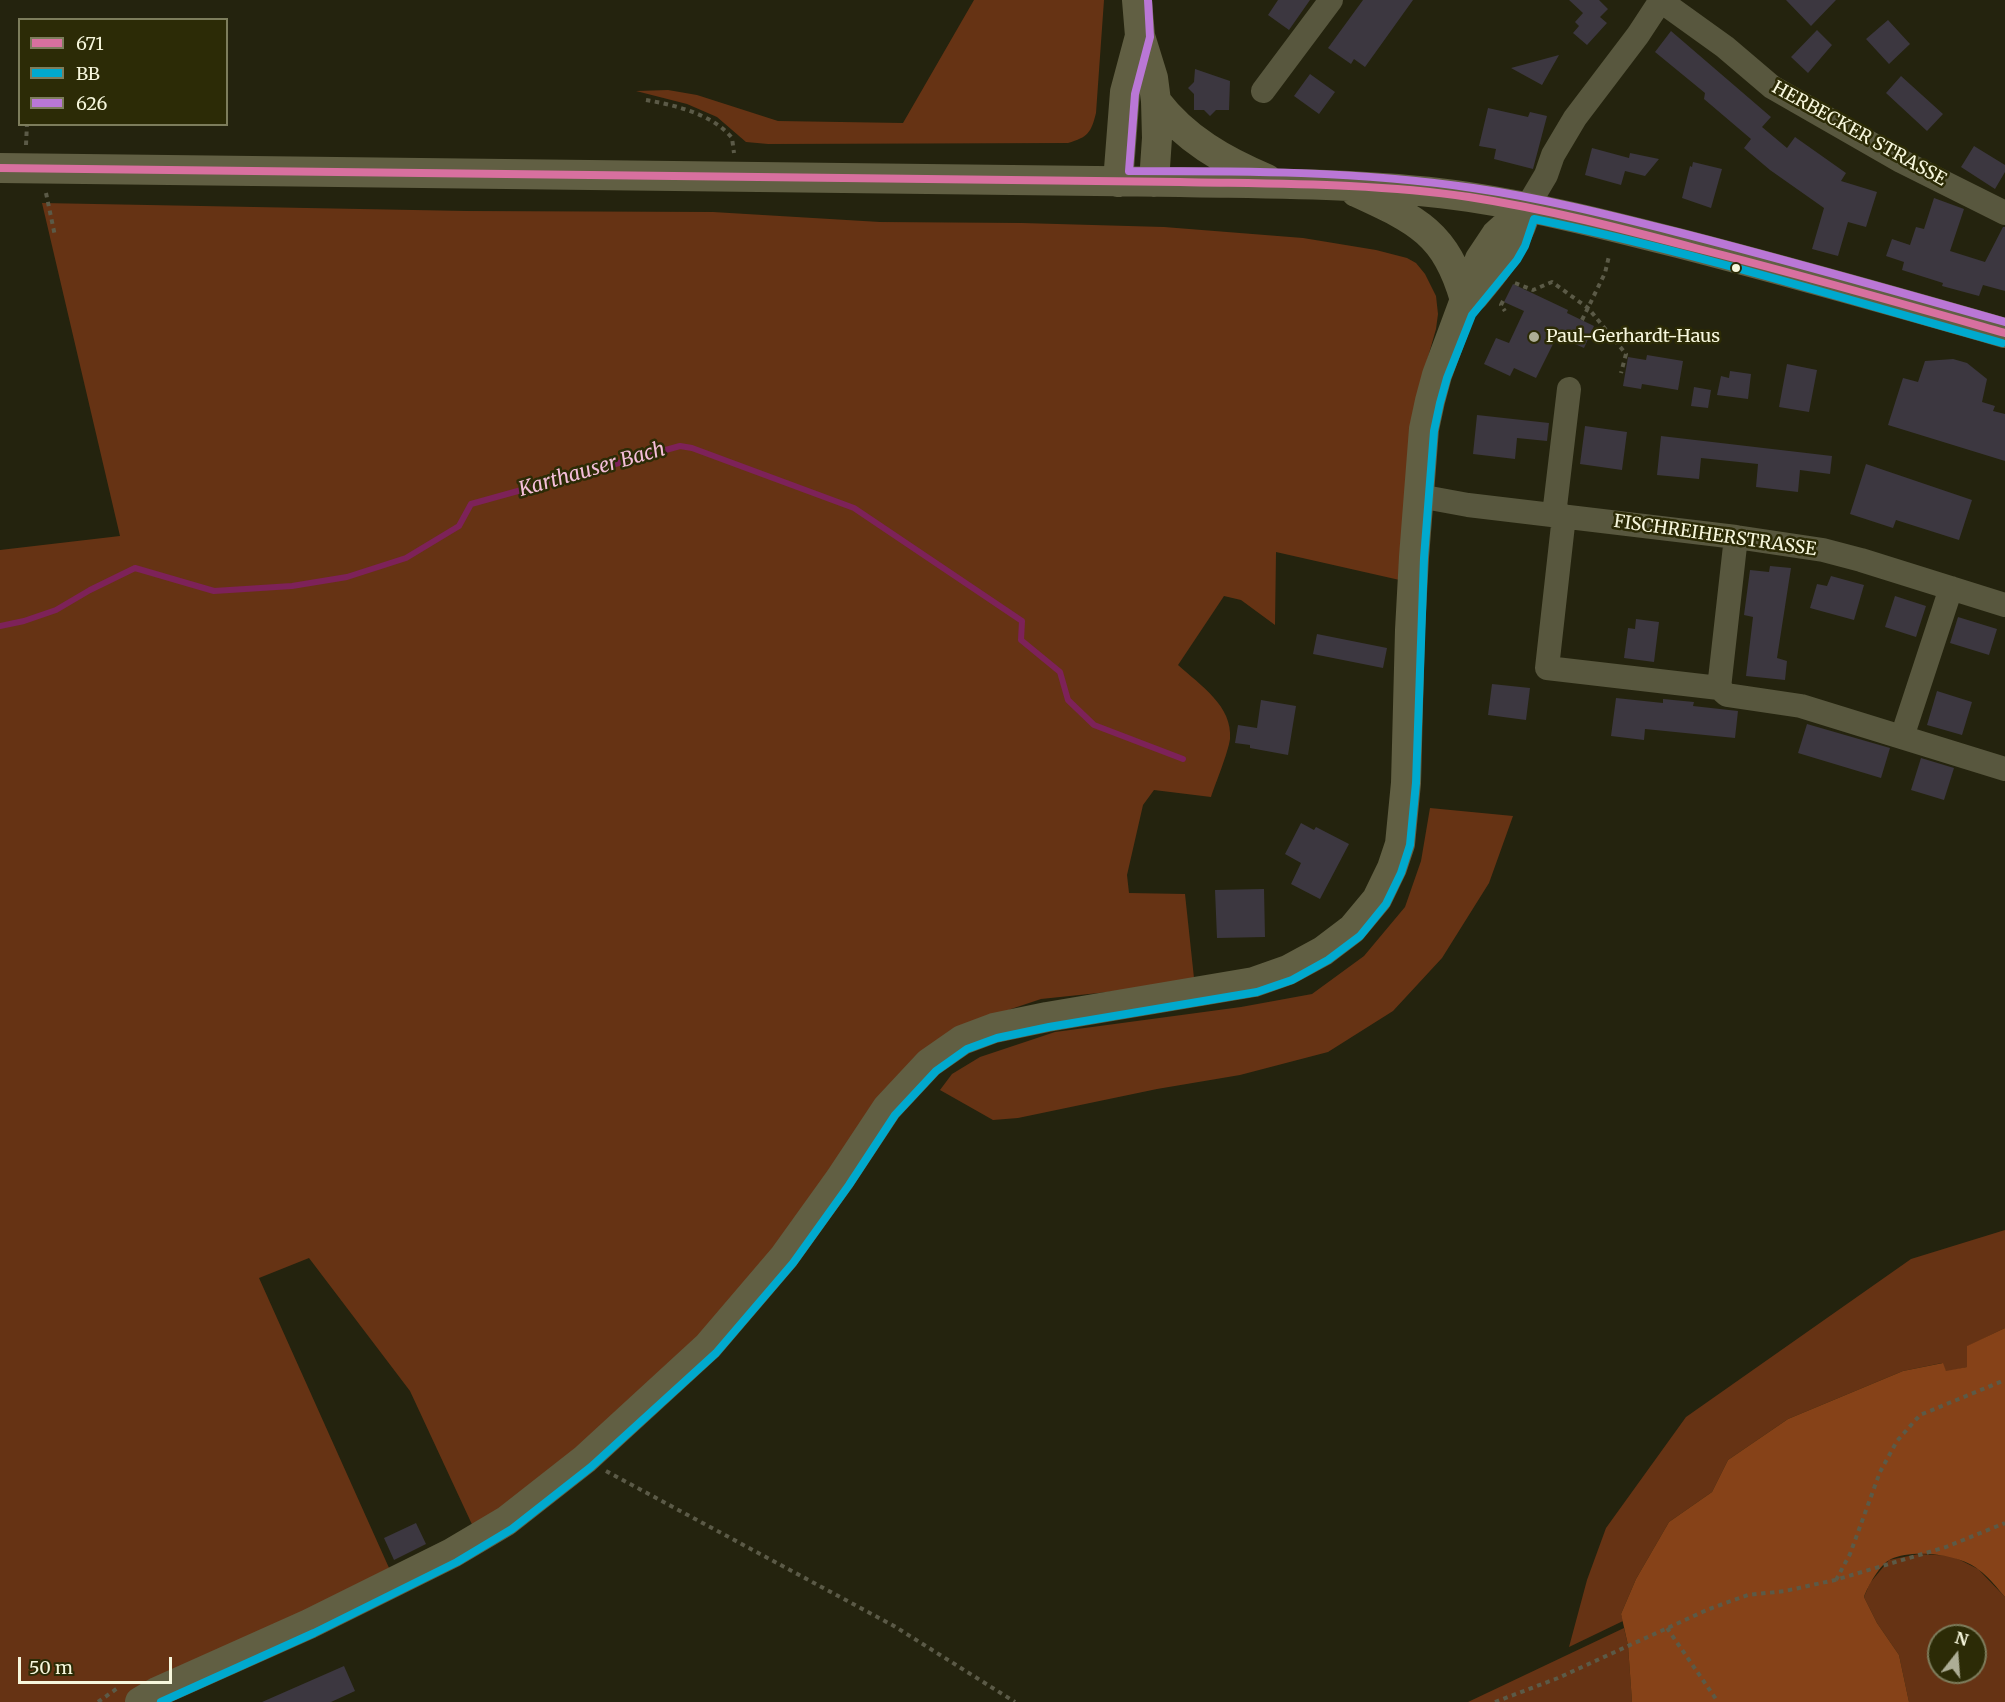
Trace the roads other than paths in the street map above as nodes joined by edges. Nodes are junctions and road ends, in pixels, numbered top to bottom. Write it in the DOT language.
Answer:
graph roads {
  1 [pos="1137,0"];
  2 [pos="1331,0"];
  3 [pos="1661,1"];
  4 [pos="1140,36"];
  5 [pos="1263,91"];
  6 [pos="1156,101"];
  7 [pos="0,168"];
  8 [pos="1118,182"];
  9 [pos="1154,182"];
  10 [pos="1278,184"];
  11 [pos="1342,186"];
  12 [pos="1527,207"];
  13 [pos="2005,213"];
  14 [pos="1464,305"];
  15 [pos="2005,333"];
  16 [pos="1569,389"];
  17 [pos="1419,496"];
  18 [pos="1559,516"];
  19 [pos="1736,537"];
  20 [pos="1951,588"];
  21 [pos="2005,605"];
  22 [pos="1719,688"];
  23 [pos="1902,737"];
  24 [pos="2005,770"];
  25 [pos="140,1702"];
  1 -- 4 [label="main road"];
  2 -- 5 [label="street"];
  3 -- 12 [label="street"];
  3 -- 13 [label="street, HERBECKER STRASSE"];
  4 -- 6 [label="main road"];
  4 -- 8 [label="main road"];
  6 -- 9 [label="main road"];
  6 -- 10 [label="main road"];
  7 -- 8 [label="main road"];
  8 -- 9 [label="main road"];
  9 -- 10 [label="main road"];
  10 -- 11 [label="main road"];
  11 -- 12 [label="main road"];
  11 -- 14 [label="main road"];
  12 -- 14 [label="main road"];
  12 -- 15 [label="main road"];
  14 -- 17 [label="main road"];
  16 -- 18 [label="street"];
  17 -- 18 [label="street, FISCHREIHERSTRASSE"];
  17 -- 25 [label="main road"];
  18 -- 19 [label="street, FISCHREIHERSTRASSE"];
  18 -- 22 [label="street"];
  19 -- 20 [label="street, FISCHREIHERSTRASSE"];
  19 -- 22 [label="street"];
  20 -- 21 [label="street, FISCHREIHERSTRASSE"];
  20 -- 23 [label="street"];
  22 -- 23 [label="street"];
  23 -- 24 [label="street"];
}
